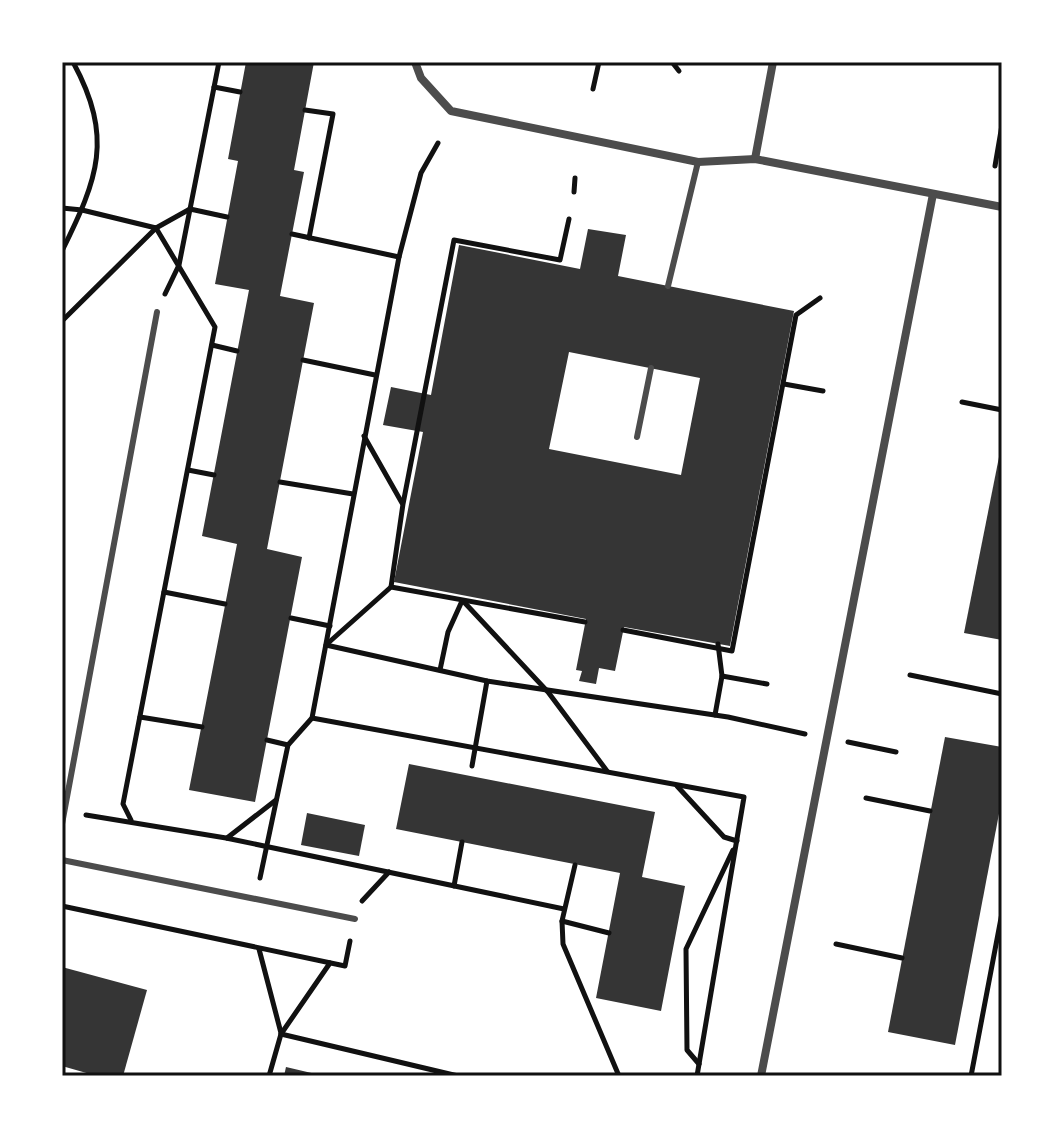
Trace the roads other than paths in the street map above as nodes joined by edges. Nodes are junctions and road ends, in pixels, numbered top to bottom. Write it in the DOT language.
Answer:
graph roads {
  1 [pos="415,62"];
  2 [pos="773,62"];
  3 [pos="755,159"];
  4 [pos="698,162"];
  5 [pos="933,194"];
  6 [pos="1002,207"];
  7 [pos="668,286"];
  8 [pos="157,312"];
  9 [pos="651,368"];
  10 [pos="637,437"];
  11 [pos="62,824"];
  12 [pos="62,860"];
  13 [pos="355,919"];
  14 [pos="761,1076"];
  1 -- 4 [label="street"];
  2 -- 3 [label="street"];
  3 -- 4 [label="street"];
  3 -- 5 [label="street"];
  4 -- 7 [label="lane"];
  5 -- 6 [label="street"];
  5 -- 14 [label="street"];
  8 -- 11 [label="lane"];
  9 -- 10 [label="lane"];
  12 -- 13 [label="lane"];
}
